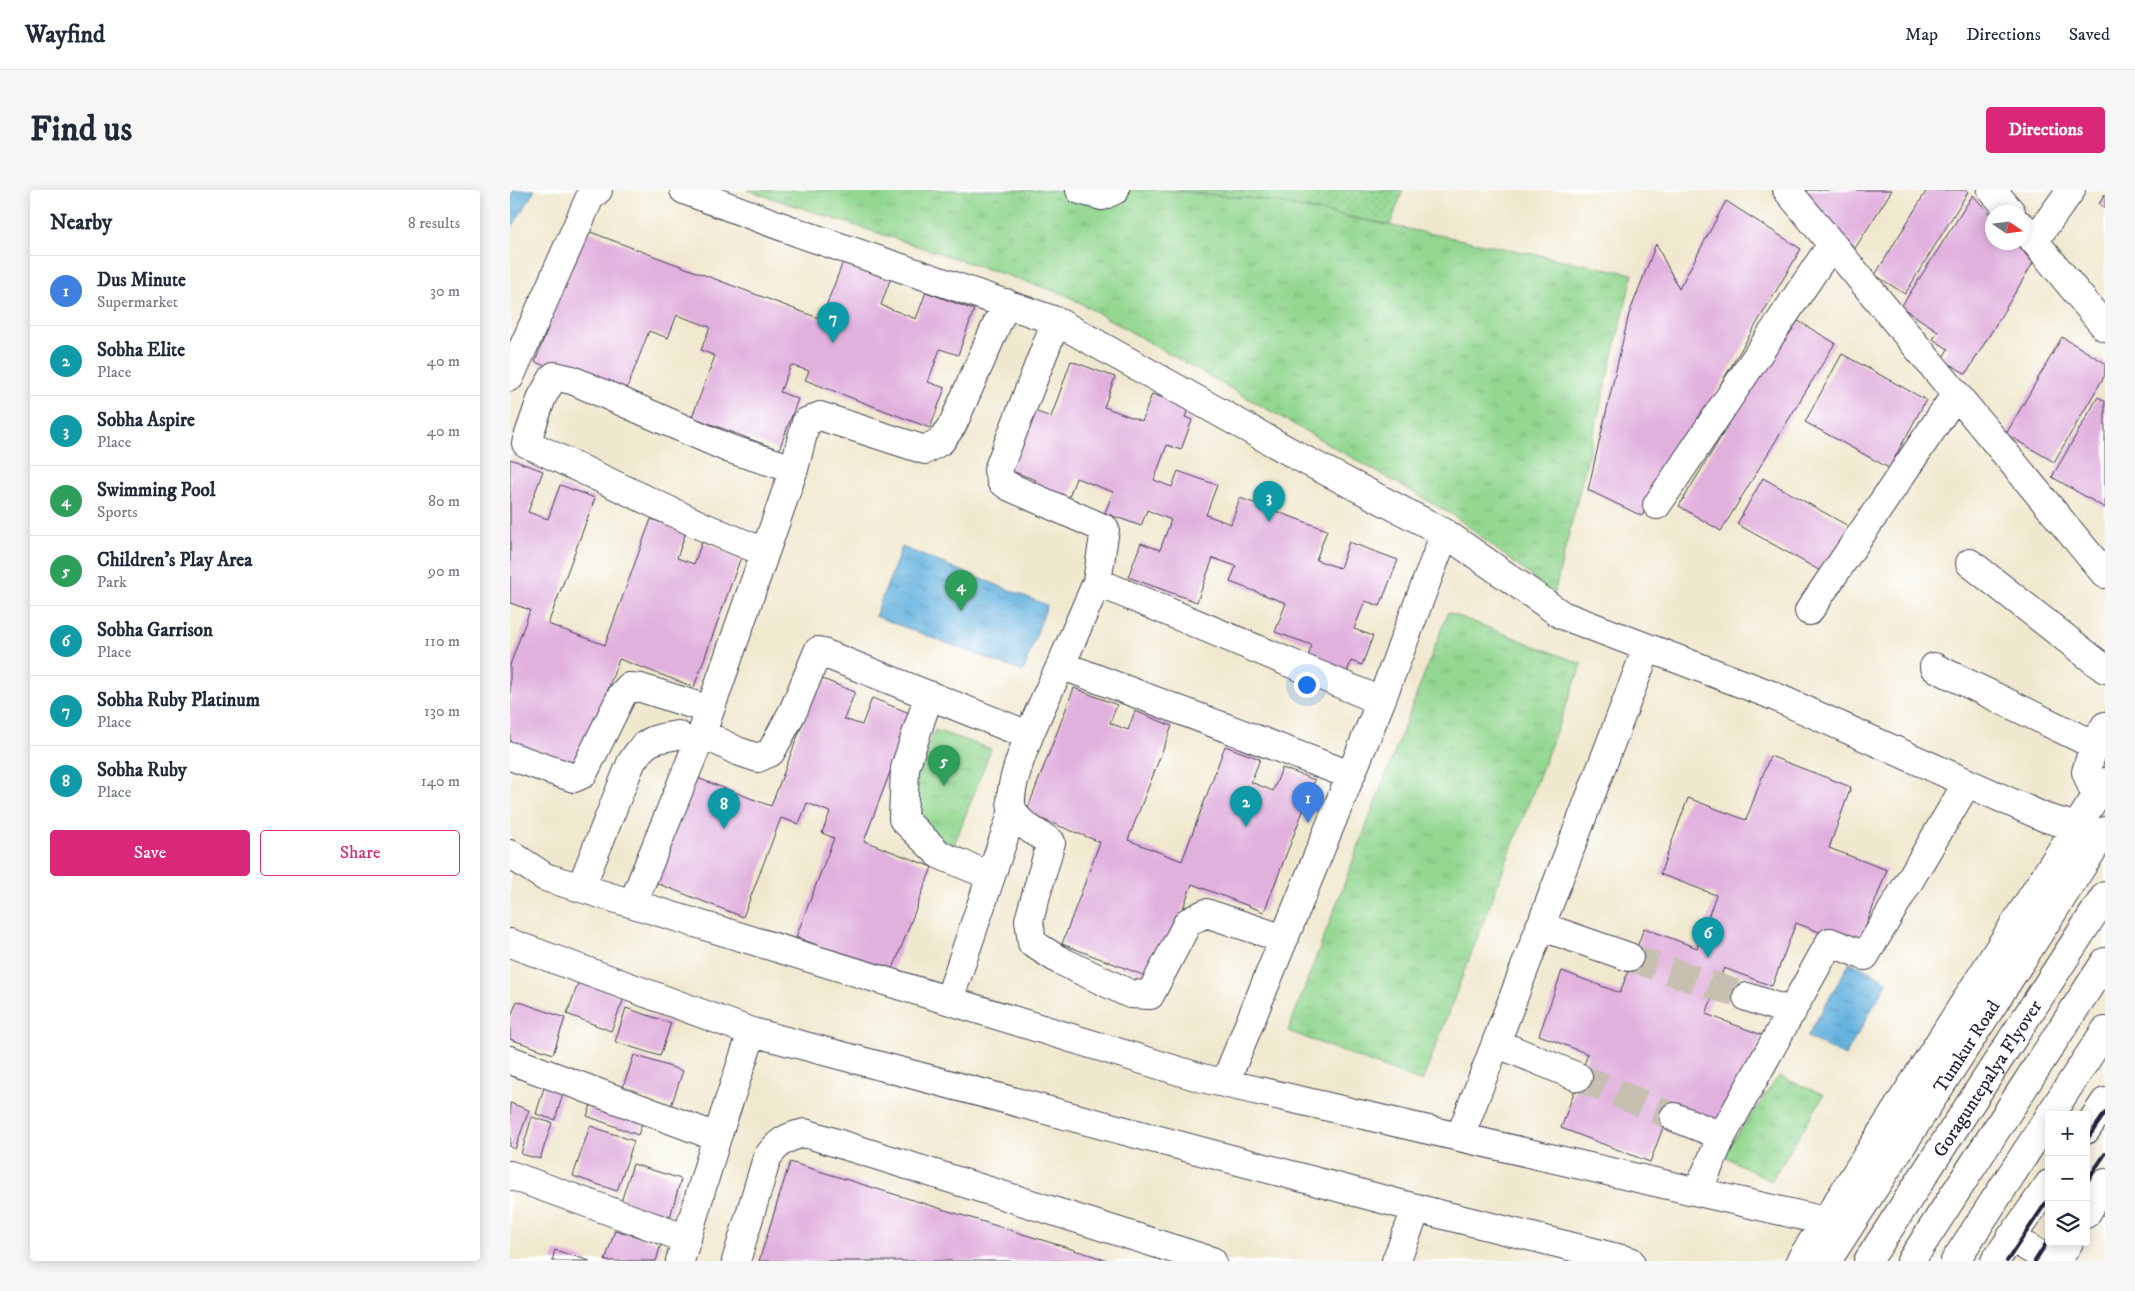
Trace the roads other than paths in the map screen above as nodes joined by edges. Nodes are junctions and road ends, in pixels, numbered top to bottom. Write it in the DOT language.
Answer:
graph roads {
  1 [pos="598,190"];
  2 [pos="684,190"];
  3 [pos="1080,190"];
  4 [pos="1115,190"];
  5 [pos="1787,190"];
  6 [pos="1992,190"];
  7 [pos="2071,190"];
  8 [pos="2005,205"];
  9 [pos="2030,232"];
  10 [pos="2030,236"];
  11 [pos="1832,244"];
  12 [pos="1006,303"];
  13 [pos="1056,321"];
  14 [pos="2105,327"];
  15 [pos="510,377"];
  16 [pos="1956,394"];
  17 [pos="794,469"];
  18 [pos="1657,505"];
  19 [pos="1445,533"];
  20 [pos="764,552"];
  21 [pos="1970,563"];
  22 [pos="2105,574"];
  23 [pos="1097,582"];
  24 [pos="1809,611"];
  25 [pos="1647,648"];
  26 [pos="1061,665"];
  27 [pos="1934,667"];
  28 [pos="2105,669"];
  29 [pos="929,695"];
  30 [pos="1381,701"];
  31 [pos="697,726"];
  32 [pos="1028,735"];
  33 [pos="2099,736"];
  34 [pos="510,756"];
  35 [pos="1350,775"];
  36 [pos="1967,783"];
  37 [pos="2100,790"];
  38 [pos="1013,811"];
  39 [pos="2076,827"];
  40 [pos="2105,831"];
  41 [pos="510,854"];
  42 [pos="991,876"];
  43 [pos="581,887"];
  44 [pos="2105,896"];
  45 [pos="633,903"];
  46 [pos="1540,926"];
  47 [pos="1284,939"];
  48 [pos="510,943"];
  49 [pos="1629,957"];
  50 [pos="2105,962"];
  51 [pos="1747,996"];
  52 [pos="949,1000"];
  53 [pos="1792,1012"];
  54 [pos="2105,1031"];
  55 [pos="752,1032"];
  56 [pos="1496,1043"];
  57 [pos="510,1060"];
  58 [pos="1578,1077"];
  59 [pos="1225,1083"];
  60 [pos="2105,1102"];
  61 [pos="2053,1111"];
  62 [pos="1674,1117"];
  63 [pos="2045,1124"];
  64 [pos="2090,1124"];
  65 [pos="1722,1136"];
  66 [pos="717,1137"];
  67 [pos="1460,1137"];
  68 [pos="510,1175"];
  69 [pos="2105,1183"];
  70 [pos="2045,1190"];
  71 [pos="1698,1191"];
  72 [pos="2090,1207"];
  73 [pos="1416,1208"];
  74 [pos="1825,1221"];
  75 [pos="2011,1238"];
  76 [pos="2067,1246"];
  77 [pos="684,1250"];
  78 [pos="736,1261"];
  79 [pos="1212,1261"];
  80 [pos="1396,1261"];
  81 [pos="1630,1261"];
  82 [pos="1800,1261"];
  83 [pos="1827,1261"];
  84 [pos="1868,1261"];
  85 [pos="1911,1261"];
  86 [pos="1955,1261"];
  87 [pos="1995,1261"];
  88 [pos="2050,1261"];
  89 [pos="2058,1261"];
  1 -- 15 [label="main road"];
  2 -- 12 [label="main road"];
  3 -- 4 [label="main road"];
  5 -- 11 [label="main road"];
  6 -- 8 [label="main road"];
  7 -- 9 [label="main road"];
  10 -- 14 [label="main road"];
  11 -- 16 [label="main road"];
  11 -- 18 [label="main road"];
  12 -- 13 [label="main road"];
  12 -- 17 [label="main road"];
  13 -- 19 [label="main road"];
  13 -- 23 [label="main road"];
  16 -- 22 [label="main road"];
  16 -- 24 [label="main road"];
  17 -- 20 [label="main road"];
  17 -- 20 [label="main road"];
  19 -- 25 [label="main road"];
  19 -- 30 [label="main road"];
  20 -- 31 [label="main road"];
  21 -- 28 [label="main road"];
  23 -- 26 [label="main road"];
  23 -- 30 [label="main road"];
  25 -- 36 [label="main road"];
  25 -- 46 [label="main road"];
  26 -- 32 [label="main road"];
  26 -- 35 [label="main road"];
  27 -- 33 [label="main road"];
  29 -- 31 [label="main road"];
  29 -- 32 [label="main road"];
  29 -- 42 [label="main road"];
  30 -- 35 [label="main road"];
  31 -- 34 [label="main road"];
  31 -- 43 [label="main road"];
  31 -- 45 [label="main road"];
  32 -- 38 [label="main road"];
  33 -- 37 [label="main road"];
  35 -- 47 [label="main road"];
  36 -- 39 [label="main road"];
  36 -- 53 [label="main road"];
  37 -- 39 [label="main road"];
  38 -- 42 [label="main road"];
  38 -- 47 [label="main road"];
  39 -- 74 [label="main road"];
  40 -- 83 [label="main road, Tumkur Road"];
  41 -- 43 [label="main road"];
  42 -- 52 [label="main road"];
  43 -- 45 [label="main road"];
  44 -- 84 [label="main road, Goraguntepalya Flyover"];
  45 -- 52 [label="main road"];
  46 -- 49 [label="main road"];
  46 -- 56 [label="main road"];
  47 -- 59 [label="main road"];
  48 -- 55 [label="main road"];
  50 -- 85 [label="main road, Goraguntepalya Flyover"];
  51 -- 53 [label="main road"];
  52 -- 59 [label="main road"];
  53 -- 65 [label="main road"];
  54 -- 61 [label="main road"];
  55 -- 66 [label="main road"];
  55 -- 73 [label="main road"];
  56 -- 58 [label="main road"];
  56 -- 67 [label="main road"];
  57 -- 66 [label="main road"];
  59 -- 67 [label="main road"];
  60 -- 64 [label="main road"];
  62 -- 65 [label="main road"];
  63 -- 86 [label="main road"];
  65 -- 71 [label="main road"];
  66 -- 77 [label="main road"];
  67 -- 71 [label="main road"];
  68 -- 77 [label="main road"];
  69 -- 72 [label="main road"];
  70 -- 75 [label="main road"];
  71 -- 74 [label="main road"];
  73 -- 80 [label="main road"];
  73 -- 81 [label="main road"];
  74 -- 82 [label="main road"];
  75 -- 87 [label="main road"];
  75 -- 88 [label="main road"];
  76 -- 89 [label="main road"];
  78 -- 79 [label="main road"];
}
